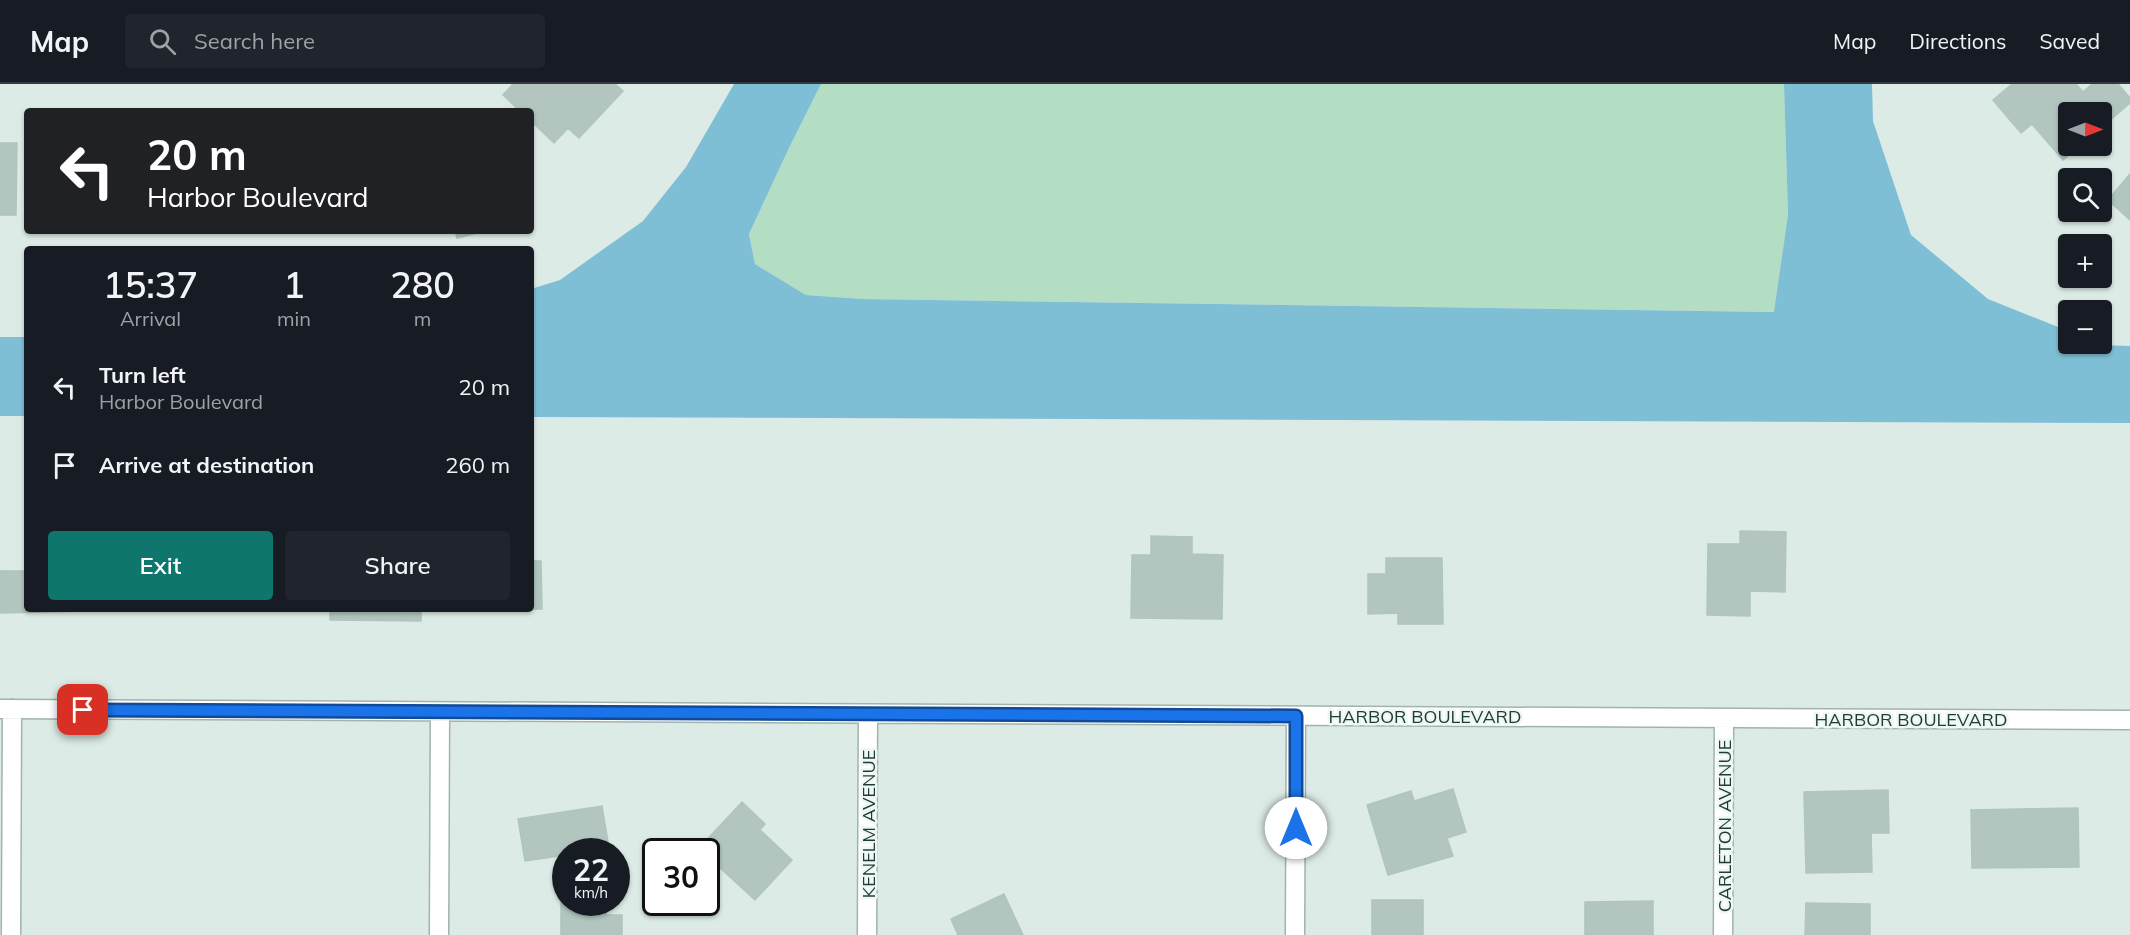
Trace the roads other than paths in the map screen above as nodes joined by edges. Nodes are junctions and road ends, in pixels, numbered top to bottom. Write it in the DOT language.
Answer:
graph roads {
  1 [pos="6,709"];
  2 [pos="440,712"];
  3 [pos="868,714"];
  4 [pos="1296,716"];
  5 [pos="1724,718"];
  6 [pos="2130,720"];
  7 [pos="11,935"];
  8 [pos="439,935"];
  9 [pos="867,935"];
  10 [pos="1295,935"];
  11 [pos="1724,935"];
  1 -- 2 [label="street, HARBOR BOULEVARD"];
  1 -- 7 [label="street"];
  2 -- 3 [label="street, HARBOR BOULEVARD"];
  2 -- 8 [label="street"];
  3 -- 4 [label="street, HARBOR BOULEVARD"];
  3 -- 9 [label="street, KENELM AVENUE"];
  4 -- 5 [label="street, HARBOR BOULEVARD"];
  4 -- 10 [label="street"];
  5 -- 6 [label="street, HARBOR BOULEVARD"];
  5 -- 11 [label="street, CARLETON AVENUE"];
}
